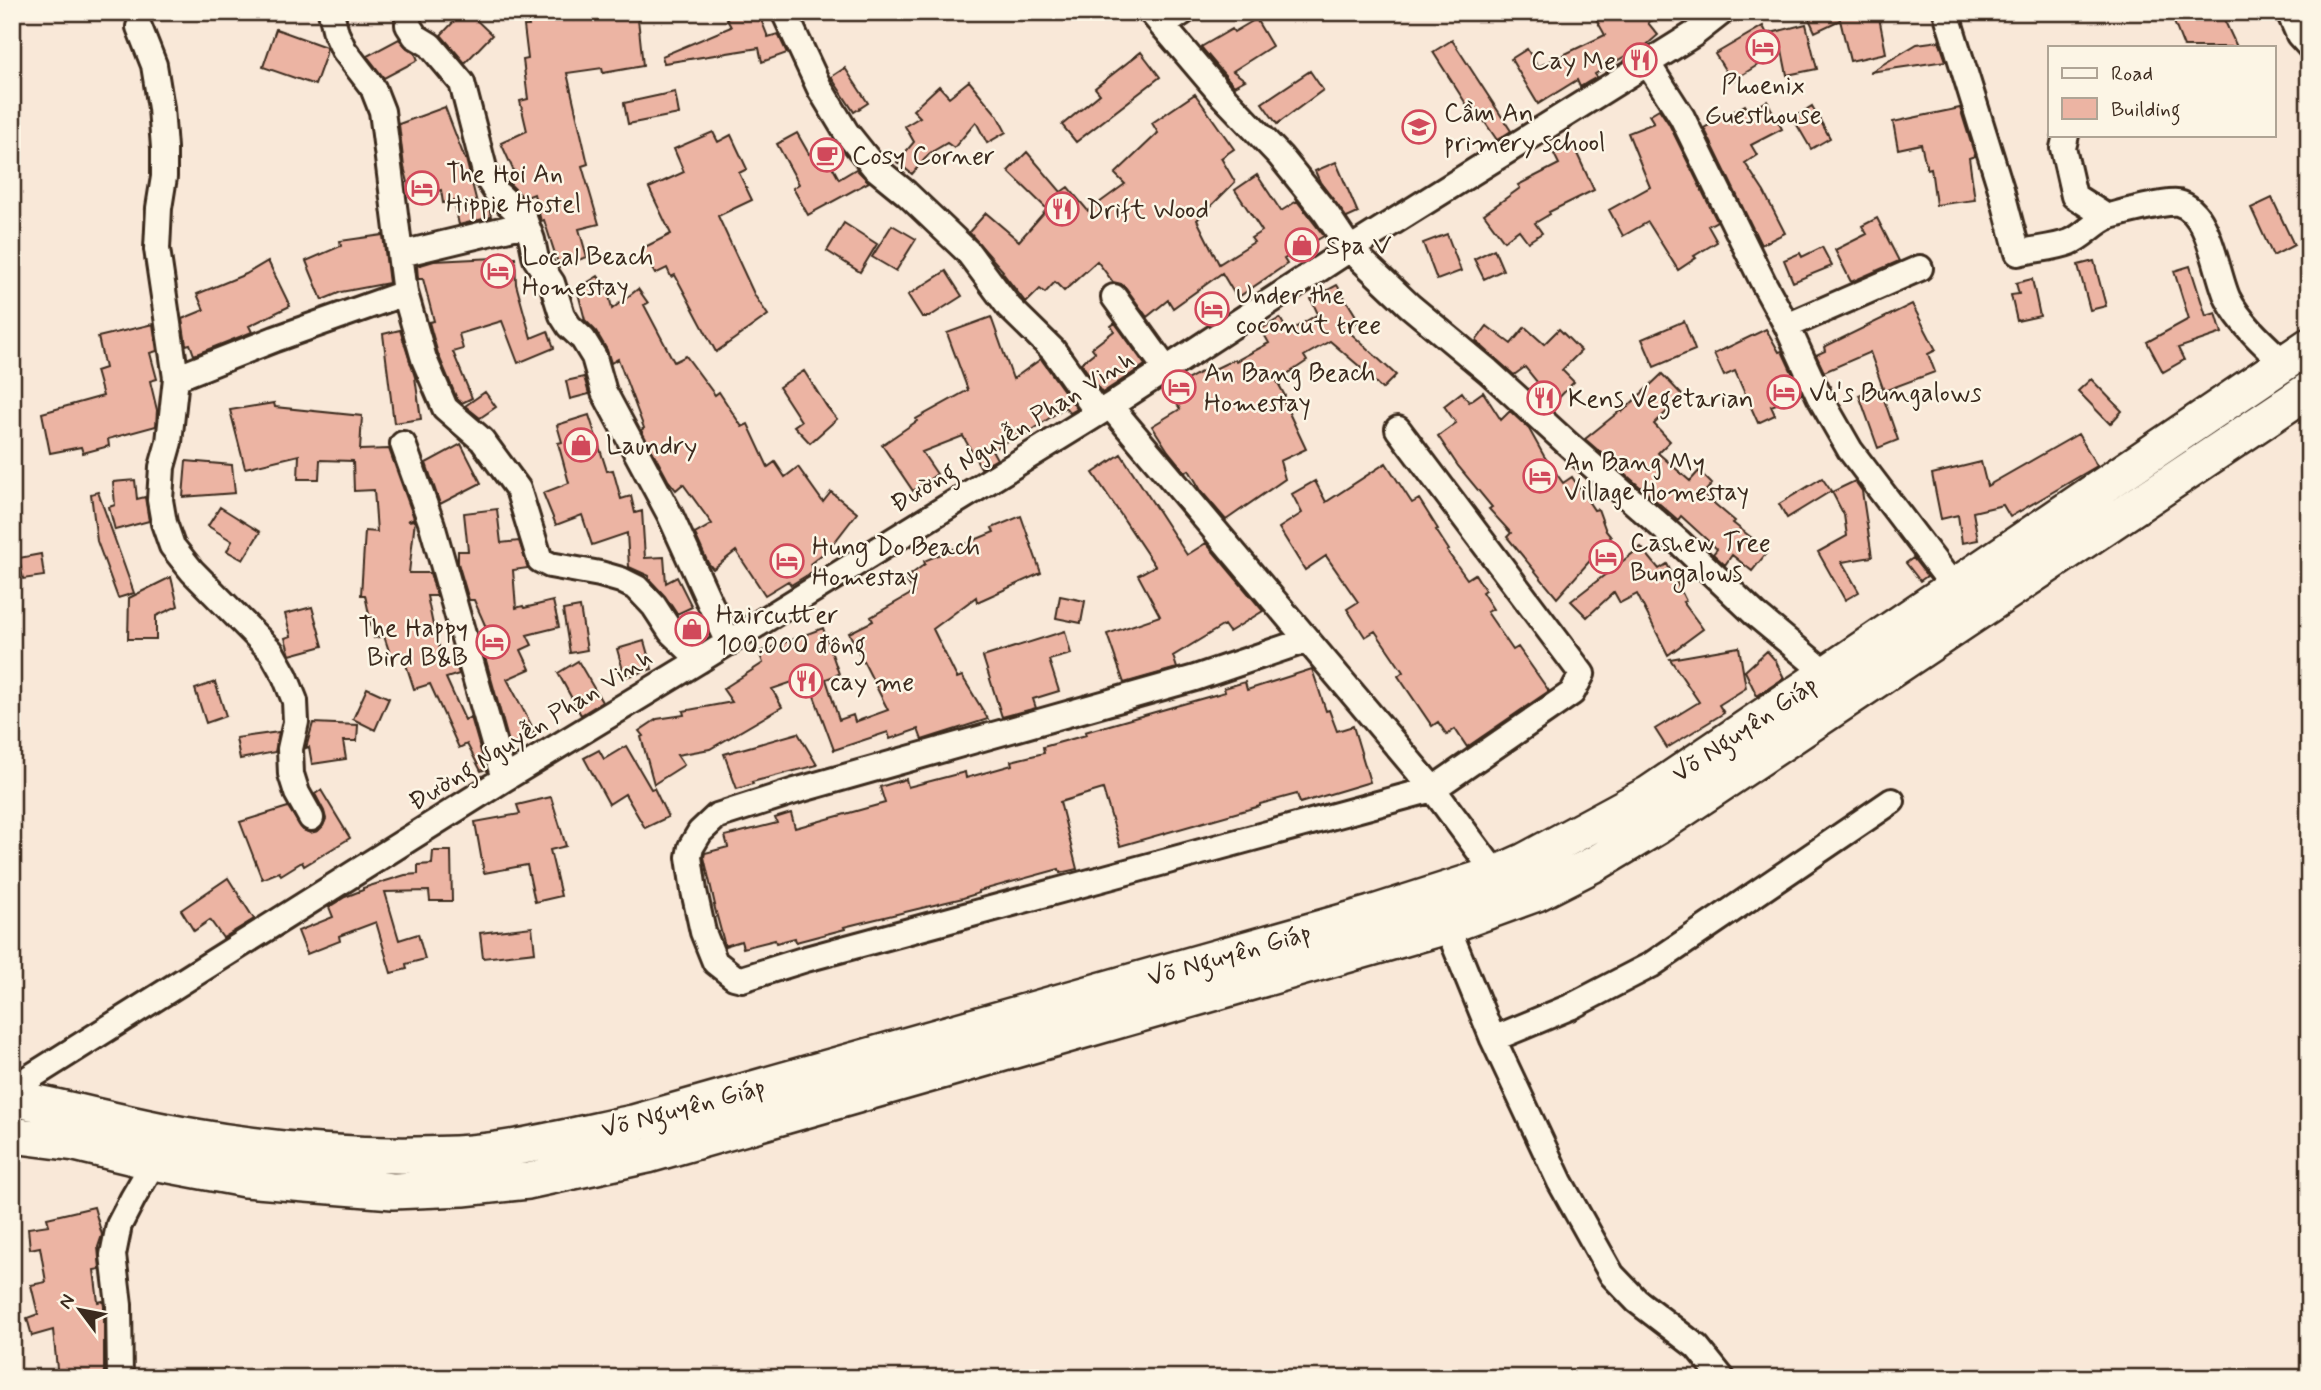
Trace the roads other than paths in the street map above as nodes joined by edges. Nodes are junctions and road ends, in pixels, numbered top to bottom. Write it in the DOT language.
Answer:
graph roads {
  1 [pos="331,12"];
  2 [pos="408,12"];
  3 [pos="784,12"];
  4 [pos="1184,12"];
  5 [pos="1722,12"];
  6 [pos="1946,12"];
  7 [pos="2289,12"];
  8 [pos="1156,19"];
  9 [pos="139,27"];
  10 [pos="2309,46"];
  11 [pos="1648,64"];
  12 [pos="2066,136"];
  13 [pos="2108,217"];
  14 [pos="526,224"];
  15 [pos="1350,249"];
  16 [pos="401,254"];
  17 [pos="1920,268"];
  18 [pos="404,293"];
  19 [pos="1114,297"];
  20 [pos="1787,326"];
  21 [pos="2296,355"];
  22 [pos="1166,369"];
  23 [pos="176,378"];
  24 [pos="2309,390"];
  25 [pos="1104,410"];
  26 [pos="1398,429"];
  27 [pos="403,444"];
  28 [pos="1954,587"];
  29 [pos="1307,640"];
  30 [pos="728,643"];
  31 [pos="700,660"];
  32 [pos="1826,673"];
  33 [pos="504,779"];
  34 [pos="1433,789"];
  35 [pos="1892,801"];
  36 [pos="311,818"];
  37 [pos="1502,889"];
  38 [pos="1447,926"];
  39 [pos="1493,1039"];
  40 [pos="13,1098"];
  41 [pos="12,1135"];
  42 [pos="154,1162"];
  43 [pos="120,1378"];
  44 [pos="1722,1378"];
  1 -- 16 [label="street"];
  2 -- 14 [label="street"];
  3 -- 25 [label="street"];
  4 -- 8 [label="street"];
  5 -- 11 [label="street, Đường Nguyễn Phan Vinh"];
  6 -- 13 [label="street"];
  7 -- 10 [label="street"];
  8 -- 15 [label="street"];
  9 -- 23 [label="street"];
  11 -- 15 [label="street, Đường Nguyễn Phan Vinh"];
  11 -- 20 [label="street"];
  12 -- 13 [label="street"];
  13 -- 21 [label="street"];
  14 -- 16 [label="street"];
  14 -- 30 [label="street"];
  15 -- 22 [label="street, Đường Nguyễn Phan Vinh"];
  15 -- 32 [label="street"];
  16 -- 18 [label="street"];
  17 -- 20 [label="street"];
  18 -- 23 [label="street"];
  18 -- 31 [label="street"];
  19 -- 22 [label="street"];
  20 -- 28 [label="street"];
  21 -- 28 [label="main road, Võ Nguyên Giáp"];
  22 -- 25 [label="street, Đường Nguyễn Phan Vinh"];
  23 -- 36 [label="street"];
  24 -- 37 [label="main road, Võ Nguyên Giáp"];
  25 -- 29 [label="street"];
  25 -- 30 [label="street, Đường Nguyễn Phan Vinh"];
  26 -- 34 [label="street"];
  27 -- 33 [label="street"];
  28 -- 32 [label="main road, Võ Nguyên Giáp"];
  29 -- 34 [label="street"];
  29 -- 34 [label="street"];
  30 -- 31 [label="street, Đường Nguyễn Phan Vinh"];
  31 -- 33 [label="street, Đường Nguyễn Phan Vinh"];
  32 -- 37 [label="main road, Võ Nguyên Giáp"];
  33 -- 40 [label="street, Đường Nguyễn Phan Vinh"];
  34 -- 37 [label="street"];
  35 -- 39 [label="street"];
  37 -- 38 [label="main road, Võ Nguyên Giáp"];
  37 -- 40 [label="main road, Võ Nguyên Giáp"];
  38 -- 39 [label="street"];
  38 -- 42 [label="main road, Võ Nguyên Giáp"];
  39 -- 44 [label="street"];
  41 -- 42 [label="main road, Võ Nguyên Giáp"];
  42 -- 43 [label="street"];
}
